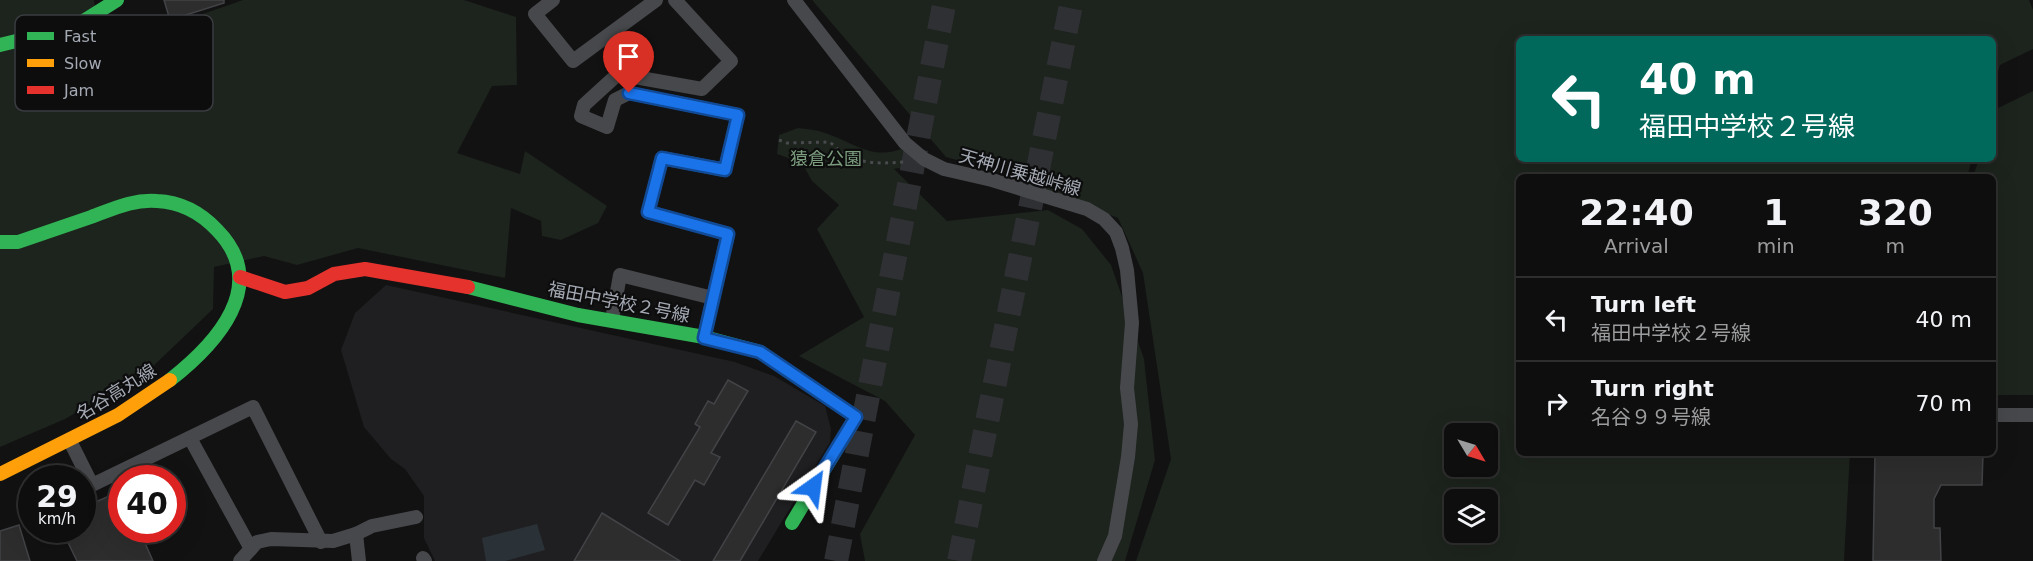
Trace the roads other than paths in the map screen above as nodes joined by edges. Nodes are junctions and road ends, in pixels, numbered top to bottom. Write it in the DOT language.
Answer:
graph roads {
  1 [pos="117,0"];
  2 [pos="553,0"];
  3 [pos="656,0"];
  4 [pos="675,0"];
  5 [pos="794,0"];
  6 [pos="93,15"];
  7 [pos="15,41"];
  8 [pos="0,45"];
  9 [pos="0,242"];
  10 [pos="240,277"];
  11 [pos="713,298"];
  12 [pos="612,320"];
  13 [pos="704,338"];
  14 [pos="1996,415"];
  15 [pos="2033,415"];
  16 [pos="190,438"];
  17 [pos="70,441"];
  18 [pos="0,474"];
  19 [pos="416,517"];
  20 [pos="792,523"];
  21 [pos="357,534"];
  22 [pos="321,542"];
  23 [pos="251,549"];
  24 [pos="240,561"];
  25 [pos="359,561"];
  26 [pos="1104,561"];
  1 -- 6 [label="street"];
  2 -- 3 [label="street"];
  4 -- 11 [label="street"];
  5 -- 26 [label="street, 天神川乗越峠線"];
  7 -- 8 [label="street"];
  9 -- 10 [label="street, 名谷高丸線"];
  10 -- 12 [label="street, 福田中学校２号線"];
  10 -- 17 [label="street, 名谷高丸線"];
  11 -- 12 [label="street"];
  11 -- 13 [label="street"];
  12 -- 13 [label="street, 福田中学校２号線"];
  13 -- 20 [label="street, 福田中学校２号線"];
  14 -- 15 [label="street"];
  16 -- 17 [label="street"];
  16 -- 22 [label="street"];
  16 -- 23 [label="street"];
  17 -- 18 [label="street, 名谷高丸線"];
  19 -- 21 [label="street"];
  21 -- 22 [label="street"];
  21 -- 25 [label="street"];
  22 -- 23 [label="street"];
  23 -- 24 [label="street"];
}
